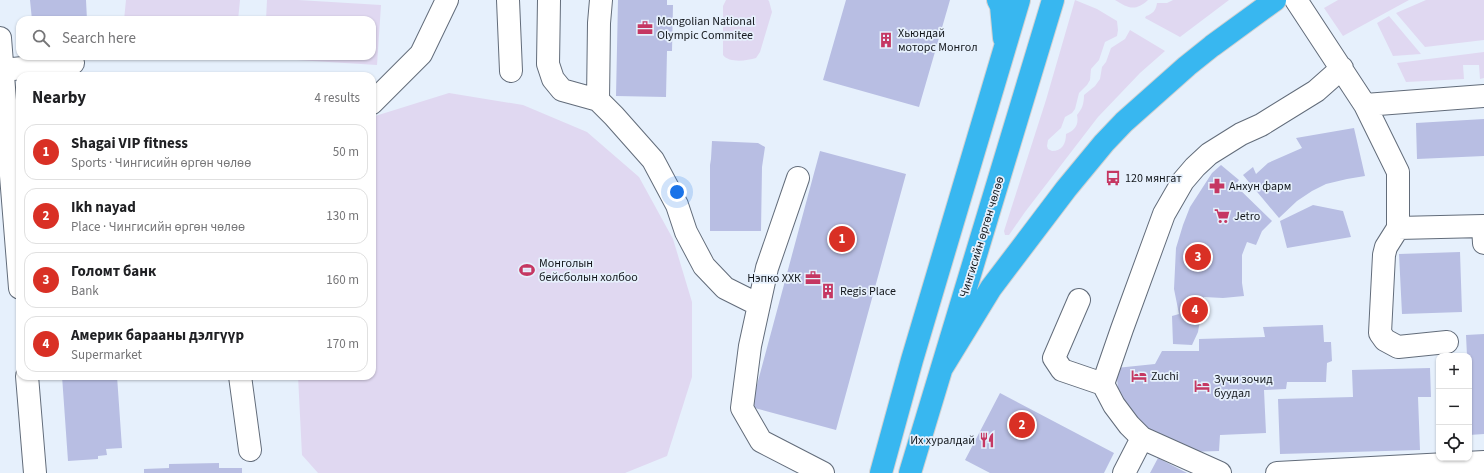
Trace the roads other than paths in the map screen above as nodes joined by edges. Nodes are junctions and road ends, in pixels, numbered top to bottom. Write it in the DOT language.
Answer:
graph roads {
  1 [pos="447,0"];
  2 [pos="508,0"];
  3 [pos="549,0"];
  4 [pos="601,0"];
  5 [pos="998,0"];
  6 [pos="1019,0"];
  7 [pos="1053,0"];
  8 [pos="1275,0"];
  9 [pos="1296,0"];
  10 [pos="0,38"];
  11 [pos="1005,49"];
  12 [pos="73,63"];
  13 [pos="1342,68"];
  14 [pos="3,70"];
  15 [pos="511,71"];
  16 [pos="1484,96"];
  17 [pos="376,99"];
  18 [pos="598,100"];
  19 [pos="1365,104"];
  20 [pos="798,178"];
  21 [pos="1398,228"];
  22 [pos="16,233"];
  23 [pos="1484,243"];
  24 [pos="1079,300"];
  25 [pos="759,305"];
  26 [pos="1447,342"];
  27 [pos="942,368"];
  28 [pos="27,380"];
  29 [pos="241,380"];
  30 [pos="1103,384"];
  31 [pos="1142,438"];
  32 [pos="250,450"];
  33 [pos="1484,462"];
  34 [pos="35,473"];
  35 [pos="823,473"];
  36 [pos="881,473"];
  37 [pos="910,473"];
  38 [pos="1124,473"];
  39 [pos="1220,473"];
  40 [pos="1277,473"];
  1 -- 17 [label="lane"];
  2 -- 15 [label="lane"];
  3 -- 18 [label="lane"];
  4 -- 18 [label="lane"];
  5 -- 11 [label="highway"];
  6 -- 11 [label="highway"];
  7 -- 27 [label="highway, Чингисийн өргөн чөлөө"];
  8 -- 27 [label="highway"];
  9 -- 13 [label="lane"];
  10 -- 14 [label="lane"];
  11 -- 36 [label="highway"];
  12 -- 14 [label="lane"];
  13 -- 19 [label="lane"];
  13 -- 30 [label="lane"];
  14 -- 22 [label="lane"];
  16 -- 19 [label="lane"];
  18 -- 25 [label="lane"];
  19 -- 21 [label="lane"];
  20 -- 25 [label="lane"];
  21 -- 23 [label="lane"];
  21 -- 26 [label="lane"];
  24 -- 30 [label="lane"];
  25 -- 35 [label="lane"];
  27 -- 37 [label="highway, Чингисийн өргөн чөлөө"];
  28 -- 34 [label="lane"];
  29 -- 32 [label="lane"];
  30 -- 31 [label="lane"];
  31 -- 38 [label="lane"];
  31 -- 39 [label="lane"];
  33 -- 40 [label="lane"];
}
